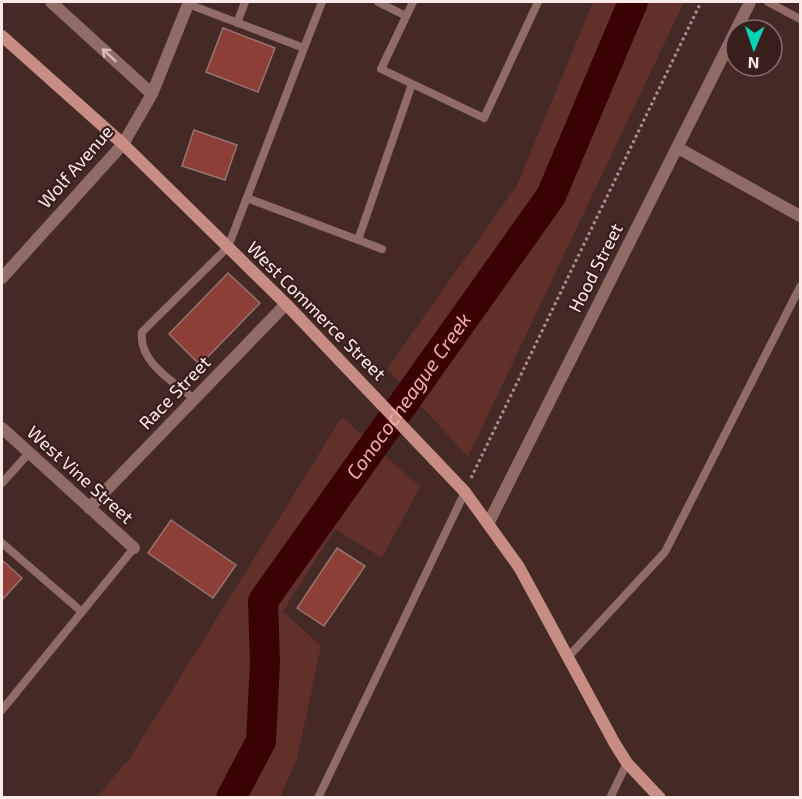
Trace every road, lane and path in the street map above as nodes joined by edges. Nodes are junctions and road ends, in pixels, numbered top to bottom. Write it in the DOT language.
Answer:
graph roads {
  1 [pos="51,2"];
  2 [pos="245,2"];
  3 [pos="322,2"];
  4 [pos="378,2"];
  5 [pos="413,2"];
  6 [pos="538,2"];
  7 [pos="701,2"];
  8 [pos="750,2"];
  9 [pos="768,2"];
  10 [pos="188,3"];
  11 [pos="406,16"];
  12 [pos="742,18"];
  13 [pos="801,19"];
  14 [pos="237,22"];
  15 [pos="2,36"];
  16 [pos="304,48"];
  17 [pos="724,54"];
  18 [pos="412,84"];
  19 [pos="152,94"];
  20 [pos="123,144"];
  21 [pos="678,148"];
  22 [pos="247,198"];
  23 [pos="801,216"];
  24 [pos="358,240"];
  25 [pos="228,247"];
  26 [pos="382,249"];
  27 [pos="2,278"];
  28 [pos="801,287"];
  29 [pos="286,304"];
  30 [pos="194,399"];
  31 [pos="2,428"];
  32 [pos="29,453"];
  33 [pos="2,483"];
  34 [pos="465,492"];
  35 [pos="89,508"];
  36 [pos="489,522"];
  37 [pos="2,543"];
  38 [pos="134,548"];
  39 [pos="82,612"];
  40 [pos="569,656"];
  41 [pos="2,710"];
  42 [pos="627,763"];
  43 [pos="318,798"];
  44 [pos="610,798"];
  45 [pos="660,798"];
  19 -- 1 [label="street, one-way"];
  2 -- 14 [label="lane"];
  3 -- 16 [label="lane"];
  4 -- 11 [label="lane"];
  5 -- 11 [label="lane"];
  6 -- 18 [label="lane"];
  7 -- 34 [label="path"];
  8 -- 12 [label="street, Hood Street"];
  9 -- 13 [label="lane"];
  10 -- 14 [label="lane"];
  10 -- 19 [label="street, Wolf Avenue"];
  11 -- 18 [label="lane"];
  14 -- 16 [label="lane"];
  15 -- 20 [label="street, West Commerce Street"];
  16 -- 22 [label="lane"];
  17 -- 21 [label="street, Hood Street"];
  18 -- 24 [label="lane"];
  19 -- 20 [label="street, Wolf Avenue"];
  20 -- 25 [label="street, West Commerce Street"];
  20 -- 27 [label="street, Wolf Avenue"];
  21 -- 23 [label="street"];
  21 -- 36 [label="street, Hood Street"];
  22 -- 24 [label="lane"];
  22 -- 25 [label="lane"];
  24 -- 26 [label="lane"];
  25 -- 29 [label="street, West Commerce Street"];
  25 -- 30 [label="lane"];
  28 -- 40 [label="lane"];
  29 -- 30 [label="street, Race Street"];
  29 -- 34 [label="street, West Commerce Street"];
  30 -- 35 [label="street, Race Street"];
  31 -- 32 [label="street, West Vine Street"];
  32 -- 33 [label="lane"];
  32 -- 35 [label="street, West Vine Street"];
  34 -- 36 [label="street, West Commerce Street"];
  34 -- 43 [label="lane"];
  35 -- 38 [label="street, West Vine Street"];
  36 -- 40 [label="street, West Commerce Street"];
  37 -- 39 [label="lane"];
  38 -- 39 [label="lane"];
  39 -- 41 [label="lane"];
  40 -- 42 [label="street, West Commerce Street"];
  42 -- 44 [label="lane"];
  42 -- 45 [label="street, West Commerce Street"];
}
